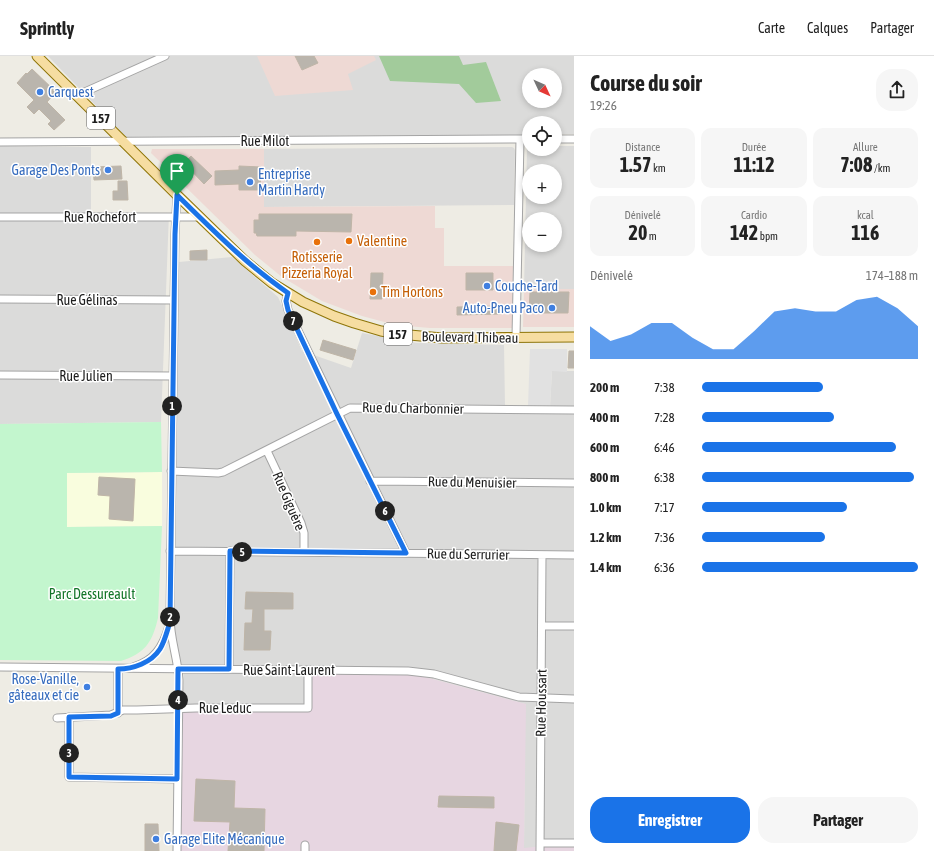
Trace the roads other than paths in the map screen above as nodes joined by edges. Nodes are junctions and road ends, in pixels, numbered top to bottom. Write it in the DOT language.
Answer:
graph roads {
  1 [pos="37,56"];
  2 [pos="165,56"];
  3 [pos="153,58"];
  4 [pos="78,95"];
  5 [pos="520,139"];
  6 [pos="562,139"];
  7 [pos="574,139"];
  8 [pos="0,142"];
  9 [pos="124,142"];
  10 [pos="177,195"];
  11 [pos="0,217"];
  12 [pos="176,217"];
  13 [pos="199,217"];
  14 [pos="288,293"];
  15 [pos="0,299"];
  16 [pos="174,300"];
  17 [pos="516,337"];
  18 [pos="574,337"];
  19 [pos="0,376"];
  20 [pos="173,376"];
  21 [pos="574,410"];
  22 [pos="337,414"];
  23 [pos="266,451"];
  24 [pos="171,471"];
  25 [pos="370,481"];
  26 [pos="574,482"];
  27 [pos="170,551"];
  28 [pos="230,551"];
  29 [pos="304,552"];
  30 [pos="406,553"];
  31 [pos="542,555"];
  32 [pos="574,555"];
  33 [pos="170,622"];
  34 [pos="542,626"];
  35 [pos="574,626"];
  36 [pos="0,667"];
  37 [pos="118,669"];
  38 [pos="126,669"];
  39 [pos="178,669"];
  40 [pos="229,669"];
  41 [pos="308,670"];
  42 [pos="541,699"];
  43 [pos="574,699"];
  44 [pos="178,709"];
  45 [pos="118,713"];
  46 [pos="69,717"];
  47 [pos="57,718"];
  48 [pos="177,779"];
  49 [pos="540,842"];
  50 [pos="574,843"];
  51 [pos="176,851"];
  52 [pos="540,851"];
  1 -- 4 [label="main road, Boulevard Thibeau / 157"];
  2 -- 3 [label="street"];
  3 -- 4 [label="street"];
  4 -- 9 [label="main road, Boulevard Thibeau / 157"];
  5 -- 9 [label="street, Rue Milot"];
  5 -- 17 [label="street"];
  6 -- 7 [label="street"];
  8 -- 9 [label="street, Rue Milot"];
  9 -- 10 [label="main road, Boulevard Thibeau / 157"];
  10 -- 12 [label="street"];
  10 -- 13 [label="main road, Boulevard Thibeau / 157"];
  11 -- 12 [label="street, Rue Rochefort"];
  12 -- 13 [label="street, Rue Rochefort"];
  12 -- 16 [label="street"];
  13 -- 14 [label="main road, Boulevard Thibeau / 157"];
  14 -- 17 [label="main road, Boulevard Thibeau / 157"];
  14 -- 22 [label="street"];
  15 -- 16 [label="street, Rue Gélinas"];
  16 -- 20 [label="street"];
  17 -- 18 [label="main road, Boulevard Thibeau / 157"];
  19 -- 20 [label="street, Rue Julien"];
  20 -- 24 [label="street"];
  21 -- 22 [label="street, Rue du Charbonnier"];
  22 -- 23 [label="street, Rue du Charbonnier"];
  22 -- 25 [label="street"];
  23 -- 24 [label="street, Rue du Charbonnier"];
  23 -- 29 [label="street, Rue Giguère"];
  24 -- 27 [label="street"];
  25 -- 26 [label="street, Rue du Menuisier"];
  25 -- 30 [label="street"];
  27 -- 28 [label="street, Rue du Serrurier"];
  27 -- 33 [label="street"];
  28 -- 29 [label="street, Rue du Serrurier"];
  28 -- 40 [label="street"];
  29 -- 30 [label="street, Rue du Serrurier"];
  30 -- 31 [label="street, Rue du Serrurier"];
  31 -- 32 [label="street, Rue du Serrurier"];
  31 -- 34 [label="street, Rue Houssart"];
  33 -- 38 [label="street"];
  33 -- 39 [label="street"];
  34 -- 35 [label="street"];
  34 -- 42 [label="street, Rue Houssart"];
  36 -- 37 [label="street, Rue Saint-Laurent"];
  37 -- 38 [label="street, Rue Saint-Laurent"];
  37 -- 45 [label="street"];
  38 -- 39 [label="street, Rue Saint-Laurent"];
  39 -- 40 [label="street, Rue Saint-Laurent"];
  39 -- 44 [label="street"];
  40 -- 41 [label="street, Rue Saint-Laurent"];
  41 -- 42 [label="street, Rue Saint-Laurent"];
  41 -- 44 [label="street, Rue Leduc"];
  42 -- 43 [label="street, Rue Saint-Laurent"];
  42 -- 49 [label="street, Rue Houssart"];
  44 -- 45 [label="street, Rue Leduc"];
  44 -- 48 [label="street"];
  45 -- 46 [label="street, Rue Leduc"];
  46 -- 47 [label="street, Rue Leduc"];
  46 -- 48 [label="street"];
  48 -- 51 [label="street"];
  49 -- 50 [label="street"];
  49 -- 52 [label="street, Rue Houssart"];
}
